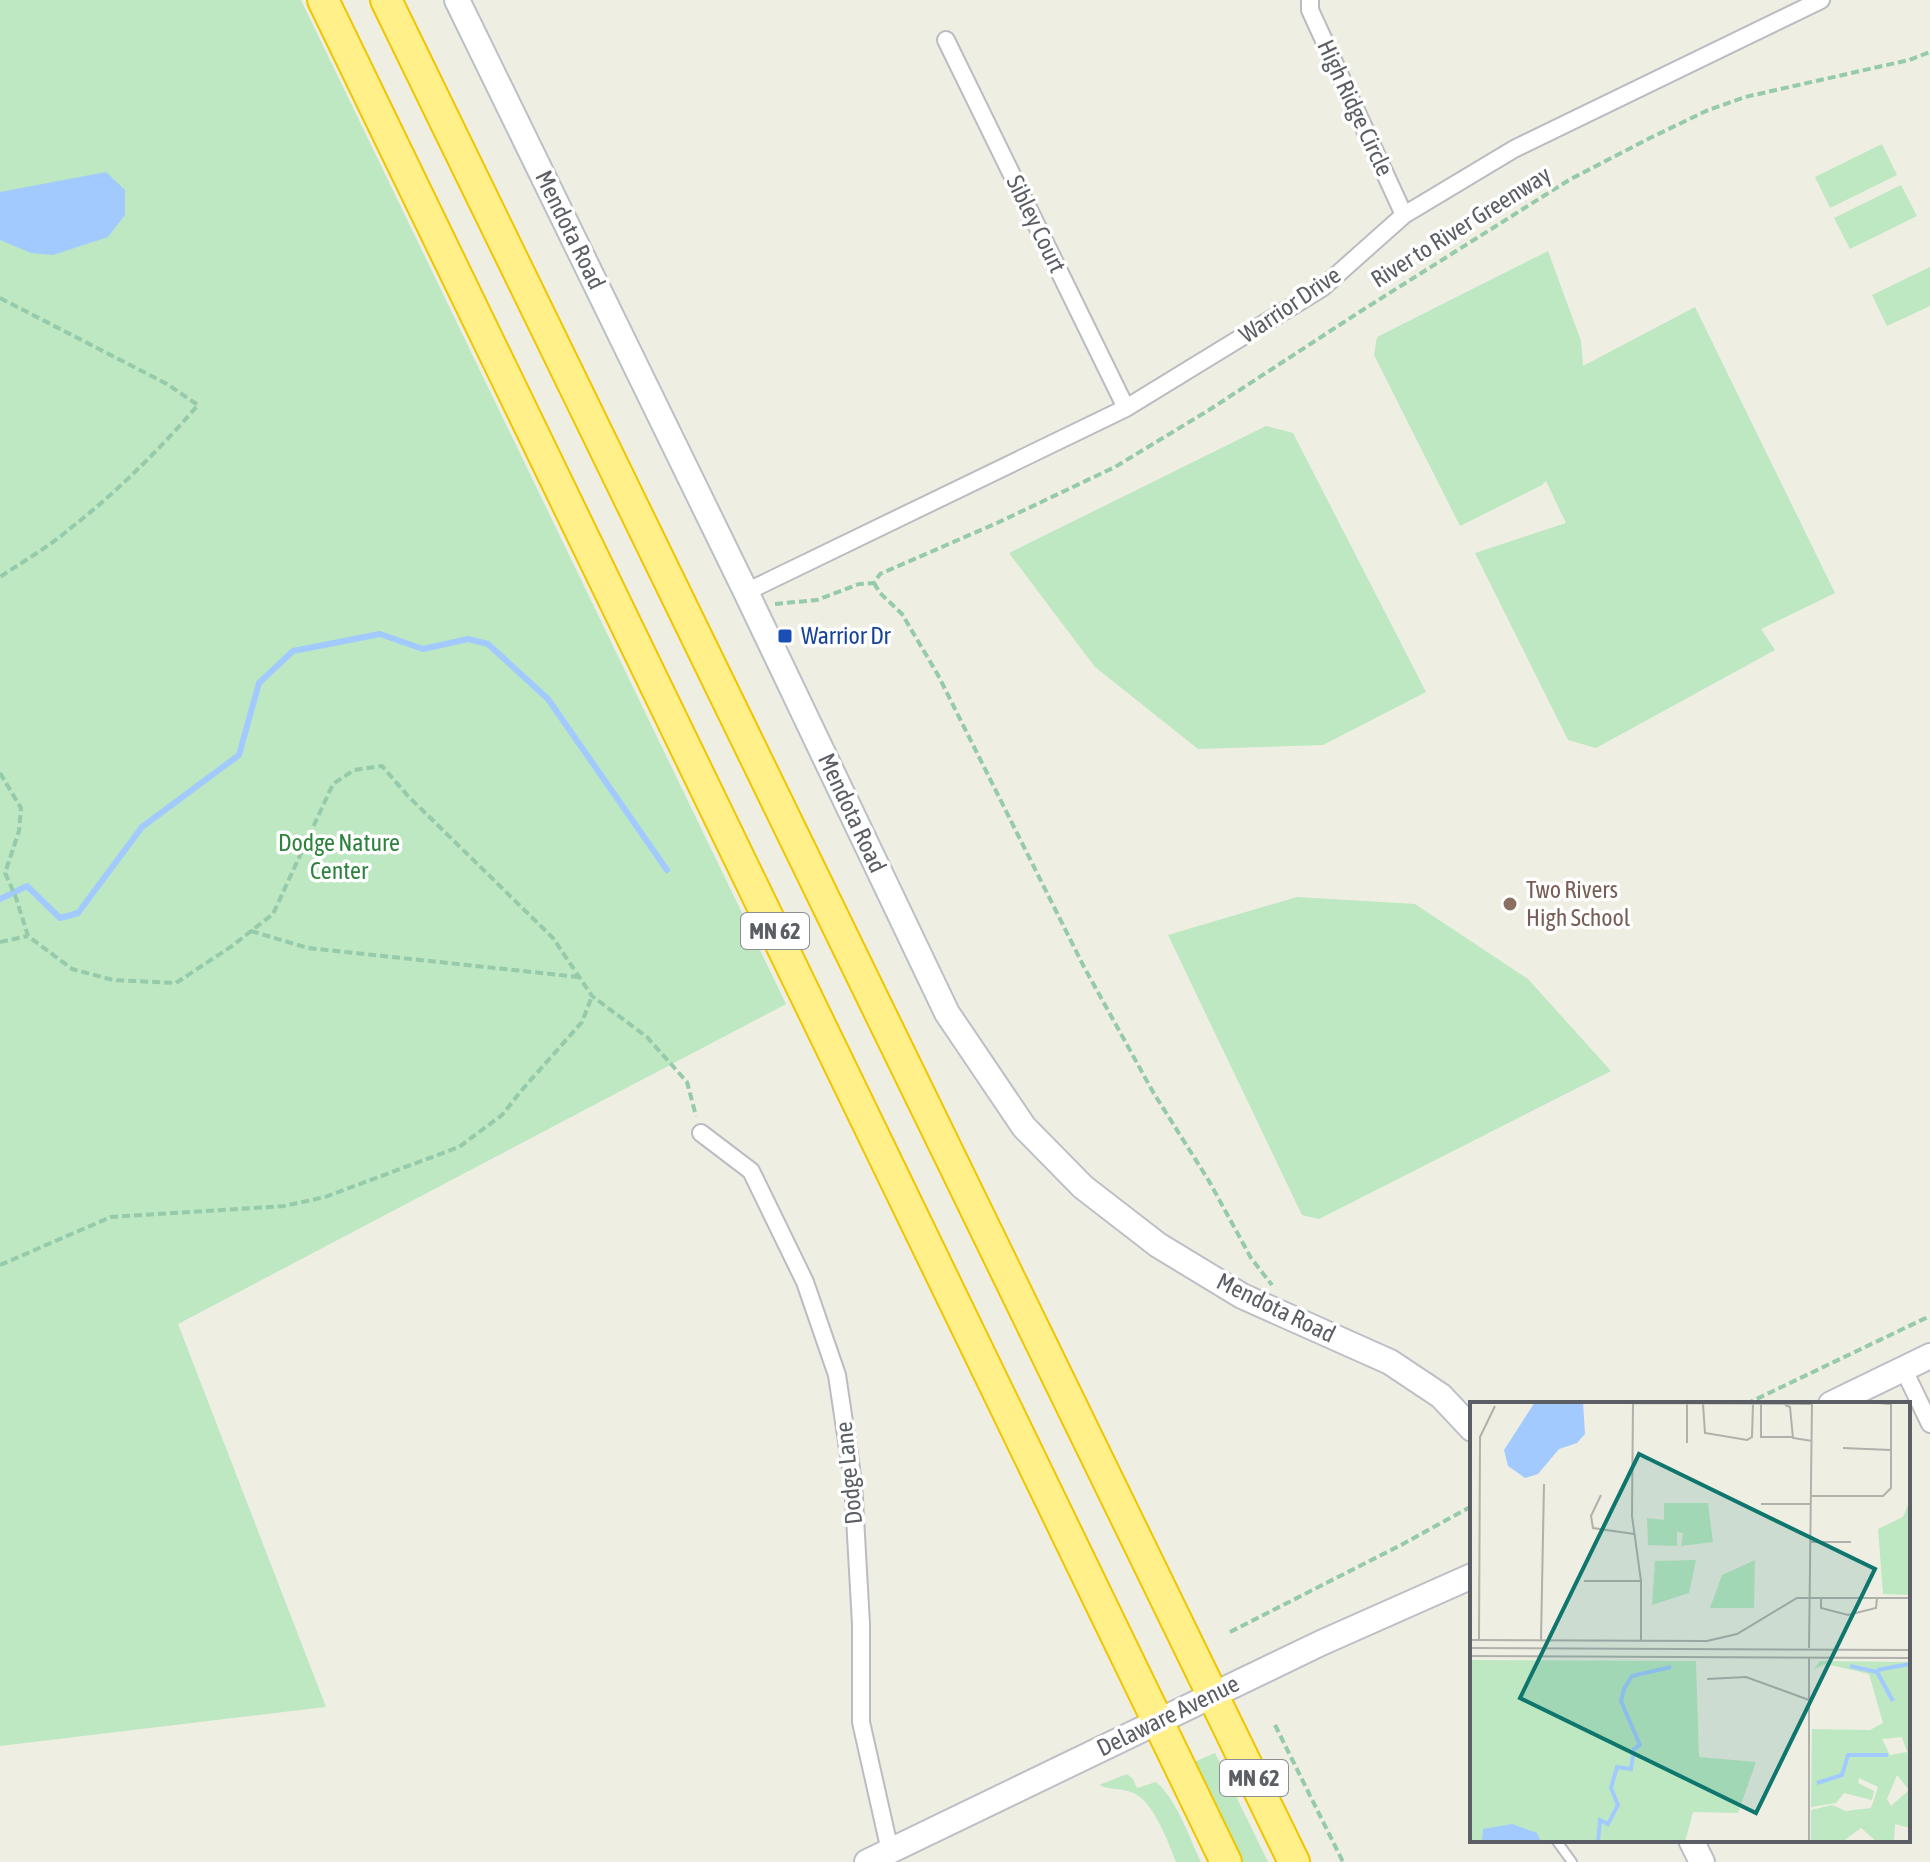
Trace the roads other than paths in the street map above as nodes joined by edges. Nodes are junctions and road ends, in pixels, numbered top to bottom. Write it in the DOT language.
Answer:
graph roads {
  1 [pos="323,0"];
  2 [pos="386,0"];
  3 [pos="457,0"];
  4 [pos="1310,0"];
  5 [pos="1821,0"];
  6 [pos="946,40"];
  7 [pos="1404,215"];
  8 [pos="1126,408"];
  9 [pos="746,592"];
  10 [pos="701,1133"];
  11 [pos="1930,1356"];
  12 [pos="1903,1368"];
  13 [pos="1835,1402"];
  14 [pos="1930,1424"];
  15 [pos="1470,1427"];
  16 [pos="1470,1577"];
  17 [pos="1213,1695"];
  18 [pos="1158,1721"];
  19 [pos="1557,1842"];
  20 [pos="1692,1842"];
  21 [pos="890,1851"];
  22 [pos="867,1862"];
  23 [pos="1226,1862"];
  24 [pos="1294,1862"];
  25 [pos="1572,1862"];
  26 [pos="1702,1862"];
  1 -- 18 [label="highway, MN 62"];
  2 -- 17 [label="highway, MN 62"];
  3 -- 9 [label="street, Mendota Road"];
  4 -- 7 [label="street, High Ridge Circle"];
  5 -- 7 [label="street, Warrior Drive"];
  6 -- 8 [label="street, Sibley Court"];
  7 -- 8 [label="street, Warrior Drive"];
  8 -- 9 [label="street, Warrior Drive"];
  9 -- 15 [label="street, Mendota Road"];
  10 -- 21 [label="street, Dodge Lane"];
  11 -- 12 [label="street"];
  12 -- 13 [label="street"];
  12 -- 14 [label="street"];
  16 -- 17 [label="street, Delaware Avenue"];
  17 -- 18 [label="street, Delaware Avenue"];
  17 -- 24 [label="highway, MN 62"];
  18 -- 21 [label="street, Delaware Avenue"];
  18 -- 23 [label="highway, MN 62"];
  19 -- 25 [label="lane"];
  20 -- 26 [label="street"];
  21 -- 22 [label="street, Delaware Avenue"];
}
